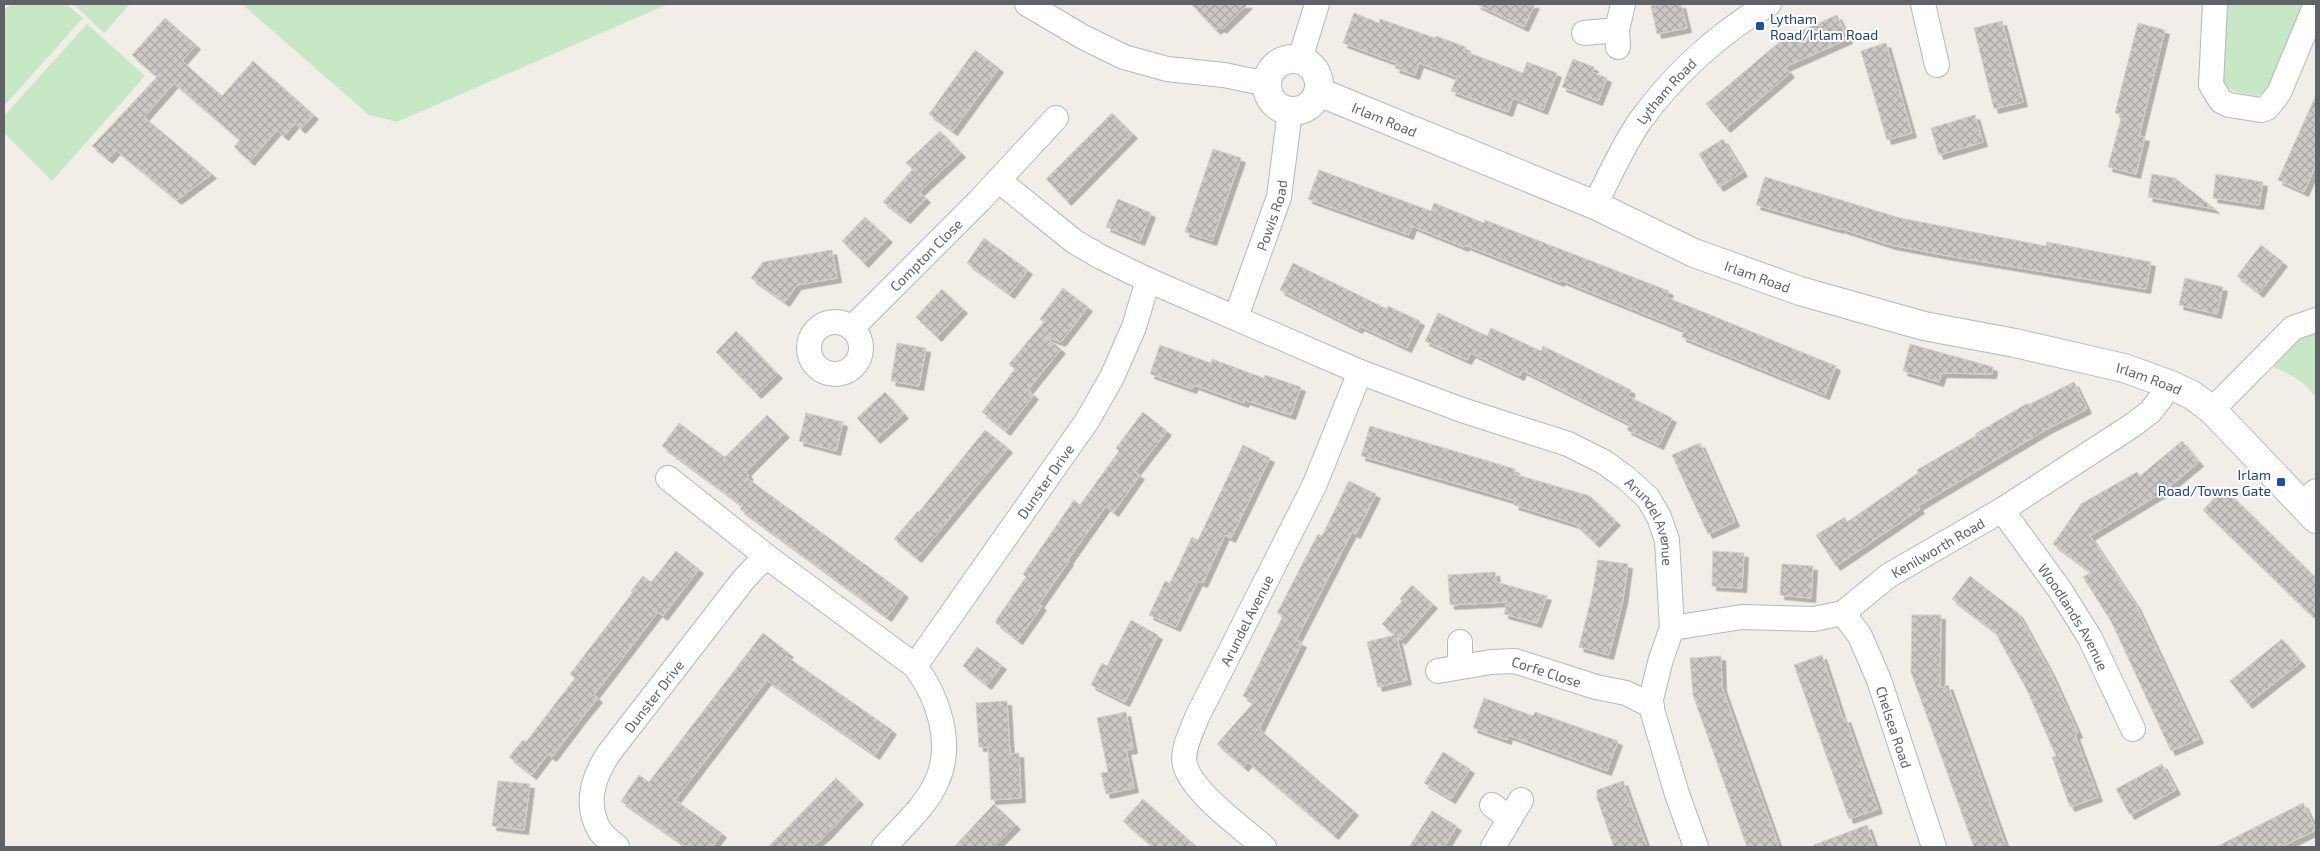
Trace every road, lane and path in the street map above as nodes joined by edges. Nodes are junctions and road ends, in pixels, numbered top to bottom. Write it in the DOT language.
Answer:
graph roads {
  1 [pos="1027,4"];
  2 [pos="1317,4"];
  3 [pos="1623,4"];
  4 [pos="1769,4"];
  5 [pos="1923,4"];
  6 [pos="2215,4"];
  7 [pos="2316,4"];
  8 [pos="1584,33"];
  9 [pos="1300,59"];
  10 [pos="1938,65"];
  11 [pos="1267,84"];
  12 [pos="1319,92"];
  13 [pos="1290,111"];
  14 [pos="1041,124"];
  15 [pos="998,180"];
  16 [pos="1595,205"];
  17 [pos="1148,280"];
  18 [pos="1236,317"];
  19 [pos="2316,320"];
  20 [pos="852,328"];
  21 [pos="1360,372"];
  22 [pos="2171,385"];
  23 [pos="2212,410"];
  24 [pos="668,478"];
  25 [pos="2311,504"];
  26 [pos="2002,510"];
  27 [pos="766,556"];
  28 [pos="1843,613"];
  29 [pos="1672,628"];
  30 [pos="1460,642"];
  31 [pos="915,666"];
  32 [pos="1652,706"];
  33 [pos="2133,729"];
  34 [pos="1508,808"];
  35 [pos="617,847"];
  36 [pos="884,847"];
  37 [pos="1264,847"];
  38 [pos="1493,847"];
  39 [pos="1696,847"];
  40 [pos="1934,847"];
  1 -- 11 [label="street"];
  2 -- 9 [label="street"];
  3 -- 8 [label="street"];
  4 -- 16 [label="street, Lytham Road"];
  5 -- 10 [label="street"];
  6 -- 7 [label="street"];
  9 -- 11 [label="street"];
  9 -- 12 [label="street"];
  11 -- 13 [label="street"];
  12 -- 13 [label="street"];
  12 -- 16 [label="street, Irlam Road"];
  13 -- 18 [label="street, Powis Road"];
  14 -- 15 [label="street, Compton Close"];
  15 -- 17 [label="street"];
  15 -- 20 [label="street, Compton Close"];
  16 -- 22 [label="street, Irlam Road"];
  17 -- 18 [label="street, Arundel Avenue"];
  17 -- 31 [label="street, Dunster Drive"];
  18 -- 21 [label="street, Arundel Avenue"];
  19 -- 23 [label="street"];
  21 -- 29 [label="street, Arundel Avenue"];
  21 -- 37 [label="street, Arundel Avenue"];
  22 -- 23 [label="street, Irlam Road"];
  22 -- 26 [label="street, Kenilworth Road"];
  23 -- 25 [label="street, Irlam Road"];
  24 -- 27 [label="street"];
  26 -- 28 [label="street, Kenilworth Road"];
  26 -- 33 [label="street, Woodlands Avenue"];
  27 -- 31 [label="street"];
  27 -- 35 [label="street, Dunster Drive"];
  28 -- 29 [label="street, Kenilworth Road"];
  28 -- 40 [label="street, Chelsea Road"];
  29 -- 32 [label="street, Arundel Avenue"];
  30 -- 32 [label="street, Corfe Close"];
  31 -- 36 [label="street"];
  32 -- 39 [label="street, Arundel Avenue"];
  34 -- 38 [label="street"];
}
